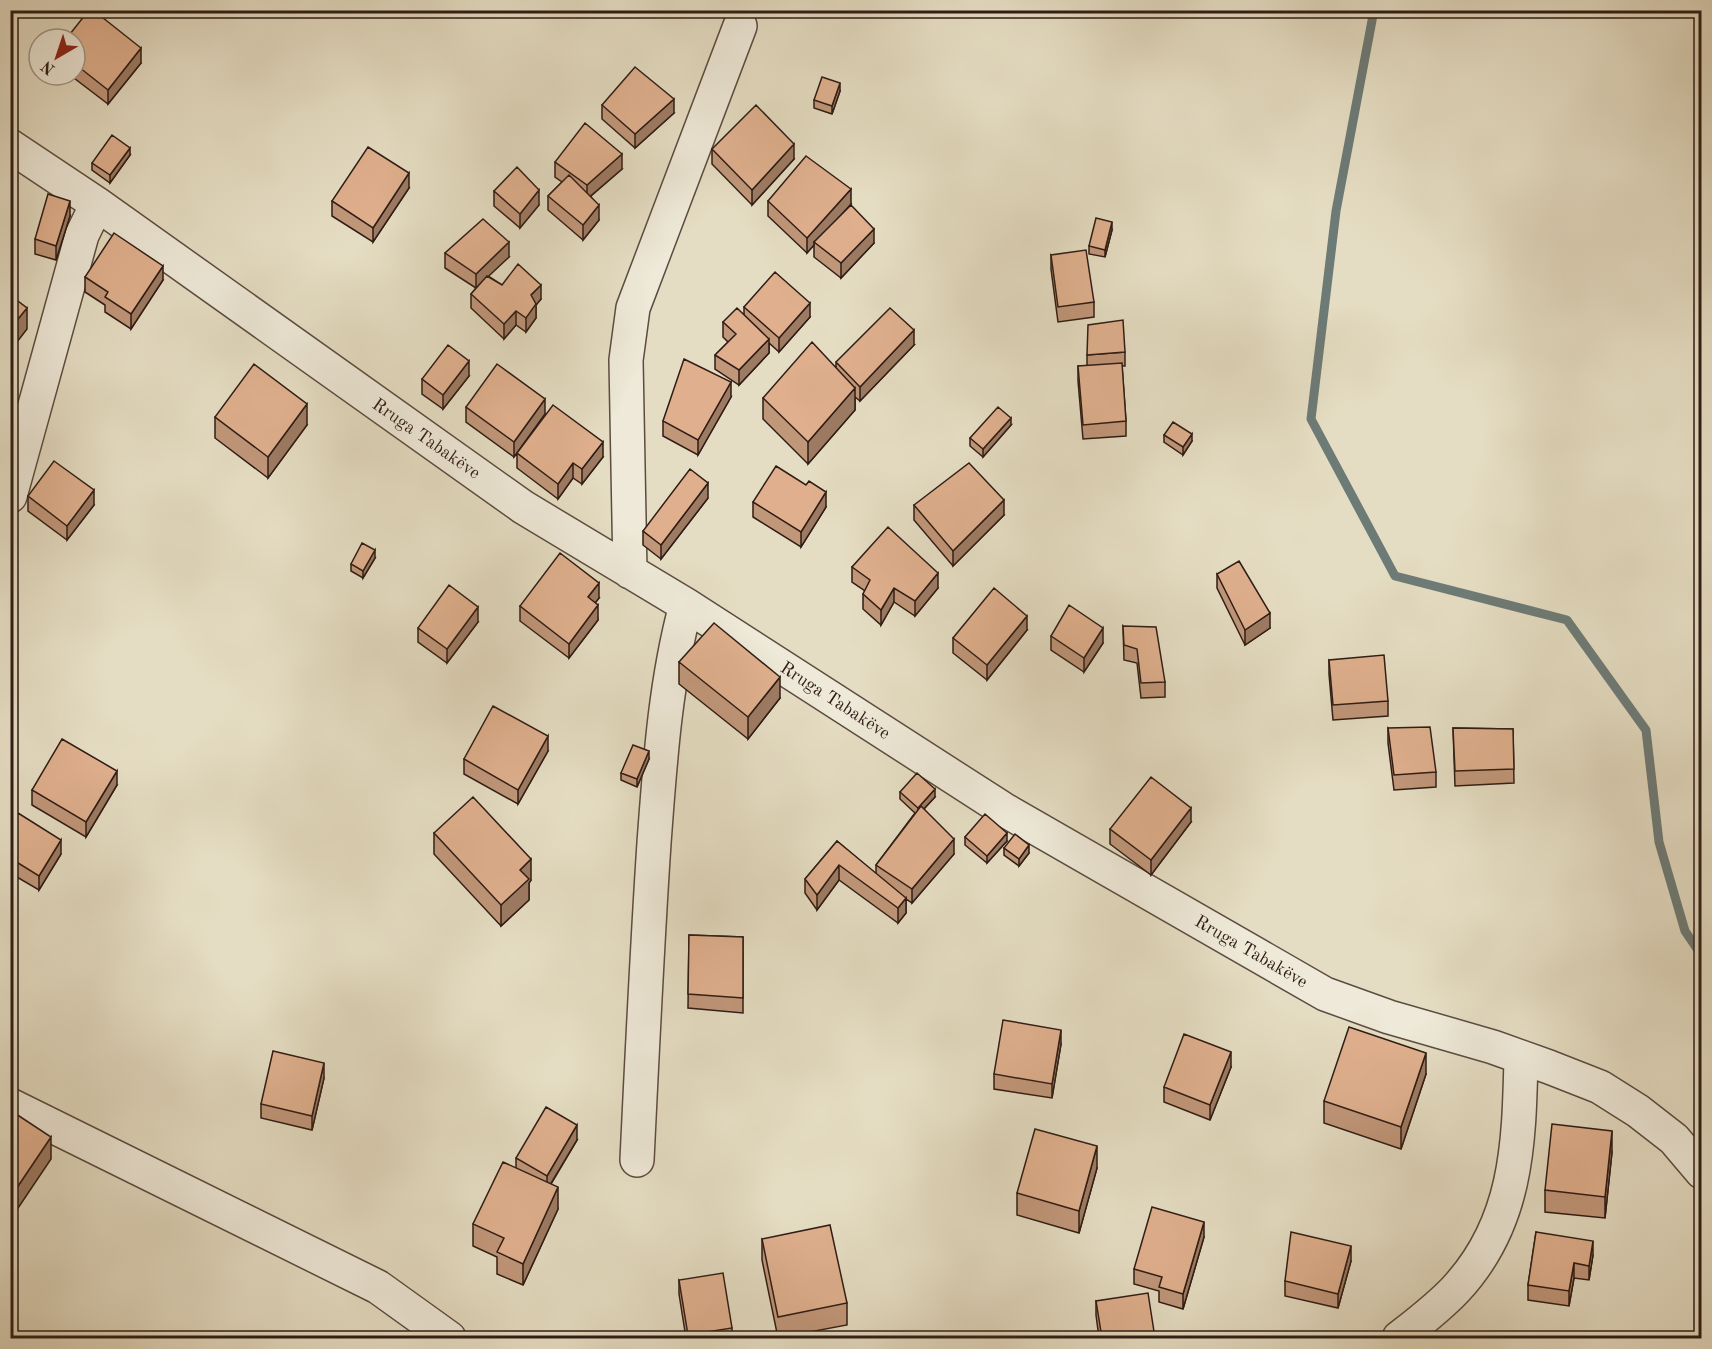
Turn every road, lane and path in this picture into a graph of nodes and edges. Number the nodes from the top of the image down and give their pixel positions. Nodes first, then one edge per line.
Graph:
1 (740, 26) dead end
2 (10, 146) edge
3 (97, 204) junction
4 (10, 496) edge
5 (630, 572) junction
6 (686, 605) junction
7 (1521, 1057) junction
8 (10, 1105) edge
9 (637, 1160) dead end
10 (1701, 1172) edge
11 (449, 1338) edge
12 (1399, 1338) edge

1 - 5 street
2 - 3 street, Rruga Tabakëve
3 - 4 street
3 - 5 street, Rruga Tabakëve
5 - 6 street, Rruga Tabakëve
6 - 7 street, Rruga Tabakëve
6 - 9 street
7 - 10 street, Rruga Tabakëve
7 - 12 street
8 - 11 street

